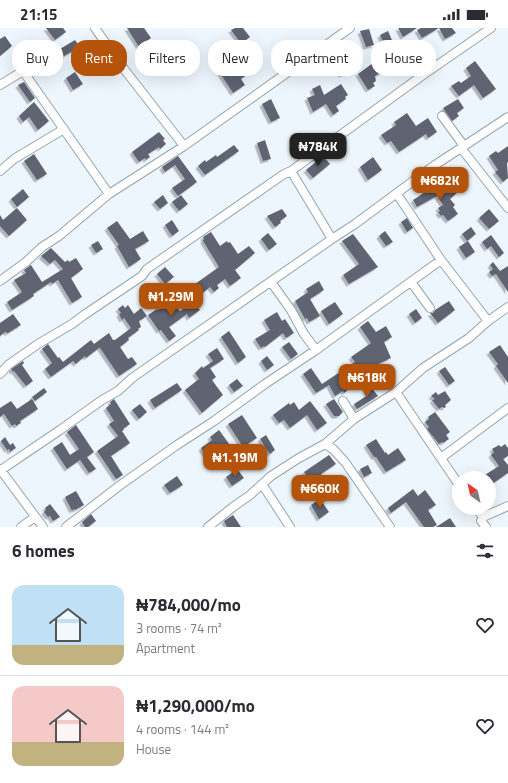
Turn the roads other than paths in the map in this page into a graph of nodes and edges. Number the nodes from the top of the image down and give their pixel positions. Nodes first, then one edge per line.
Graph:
1 (95, 28) edge
2 (350, 28) edge
3 (491, 28) edge
4 (0, 85) edge
5 (442, 116) dead end
6 (508, 117) edge
7 (64, 129) junction
8 (184, 146) junction
9 (462, 147) junction
10 (0, 171) edge
11 (291, 171) junction
12 (109, 194) junction
13 (397, 194) junction
14 (508, 208) edge
15 (332, 238) junction
16 (441, 260) junction
17 (2, 276) edge
18 (271, 282) junction
19 (411, 282) junction
20 (508, 307) edge
21 (430, 308) dead end
22 (488, 321) junction
23 (316, 350) junction
24 (0, 374) edge
25 (396, 392) junction
26 (343, 401) dead end
27 (508, 408) edge
28 (354, 419) junction
29 (325, 444) junction
30 (441, 458) junction
31 (0, 470) edge
32 (452, 474) edge
33 (262, 484) junction
34 (508, 506) edge
35 (35, 517) junction
36 (483, 517) joint
37 (21, 527) edge
38 (43, 527) edge
39 (66, 527) edge
40 (208, 527) edge
41 (290, 527) edge
42 (390, 527) edge
43 (486, 527) edge

1 - 8 street
2 - 8 street
3 - 11 street
4 - 7 street
5 - 9 street
6 - 9 street
7 - 10 street
7 - 12 street
8 - 12 street
9 - 13 street
9 - 14 street
11 - 15 street
11 - 24 street
12 - 17 street
13 - 15 street
13 - 16 street
15 - 18 street
16 - 19 street
16 - 22 street
18 - 23 street
18 - 31 street
19 - 21 street
19 - 23 street
20 - 22 street
22 - 25 street
23 - 39 street
25 - 28 street
25 - 30 street
26 - 28 street
27 - 30 street
28 - 29 street
29 - 33 street
29 - 42 street
30 - 32 street
31 - 35 street
33 - 40 street
33 - 41 street
34 - 36 street
35 - 37 street
35 - 38 street
36 - 43 street

